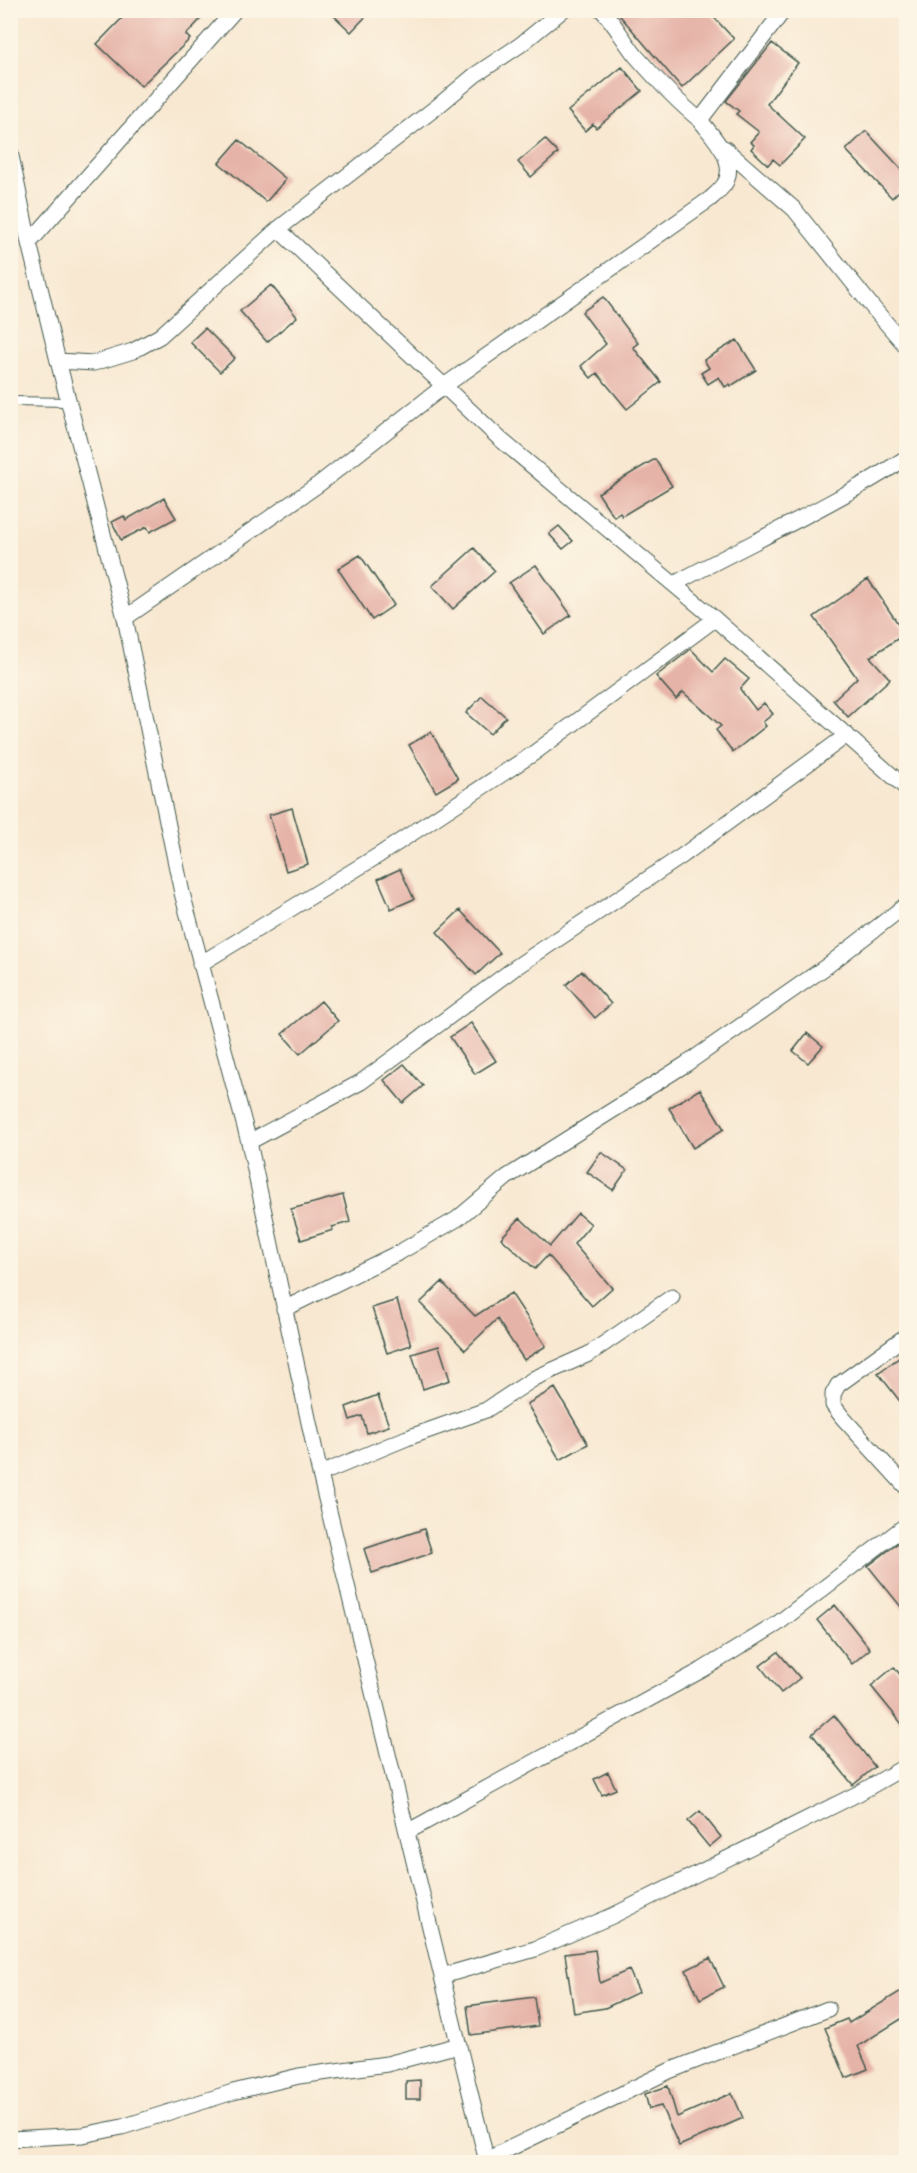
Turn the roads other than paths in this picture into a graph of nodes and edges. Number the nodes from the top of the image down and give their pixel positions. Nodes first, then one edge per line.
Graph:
1 (235, 10) edge
2 (564, 10) edge
3 (602, 10) edge
4 (775, 14) edge
5 (700, 120) junction
6 (718, 143) junction
7 (10, 151) edge
8 (278, 229) junction
9 (29, 243) junction
10 (906, 345) edge
11 (58, 361) junction
12 (444, 386) junction
13 (10, 401) edge
14 (69, 402) junction
15 (906, 458) edge
16 (674, 584) junction
17 (125, 618) junction
18 (715, 619) junction
19 (847, 735) junction
20 (906, 788) edge
21 (906, 905) edge
22 (200, 963) junction
23 (249, 1142) junction
24 (672, 1297) dead end
25 (284, 1309) junction
26 (906, 1336) edge
27 (320, 1474) junction
28 (906, 1487) edge
29 (906, 1525) edge
30 (906, 1766) edge
31 (407, 1832) junction
32 (442, 1976) junction
33 (828, 2009) dead end
34 (459, 2045) junction
35 (10, 2139) edge
36 (486, 2161) edge

1 - 9 street
2 - 8 street
3 - 5 street
4 - 5 street
5 - 6 street
6 - 10 street
6 - 12 street
7 - 9 street
8 - 11 street
8 - 12 street
9 - 11 street
11 - 14 street
12 - 16 street
12 - 17 street
13 - 14 lane
14 - 17 street
15 - 16 street
16 - 18 street
17 - 22 street
18 - 19 street
18 - 22 street
19 - 20 street
19 - 23 street
21 - 25 street
22 - 23 street
23 - 25 street
24 - 27 street
25 - 27 street
26 - 28 street
27 - 31 street
29 - 31 street
30 - 32 street
31 - 32 street
32 - 34 street
33 - 36 street
34 - 35 street
34 - 36 street

